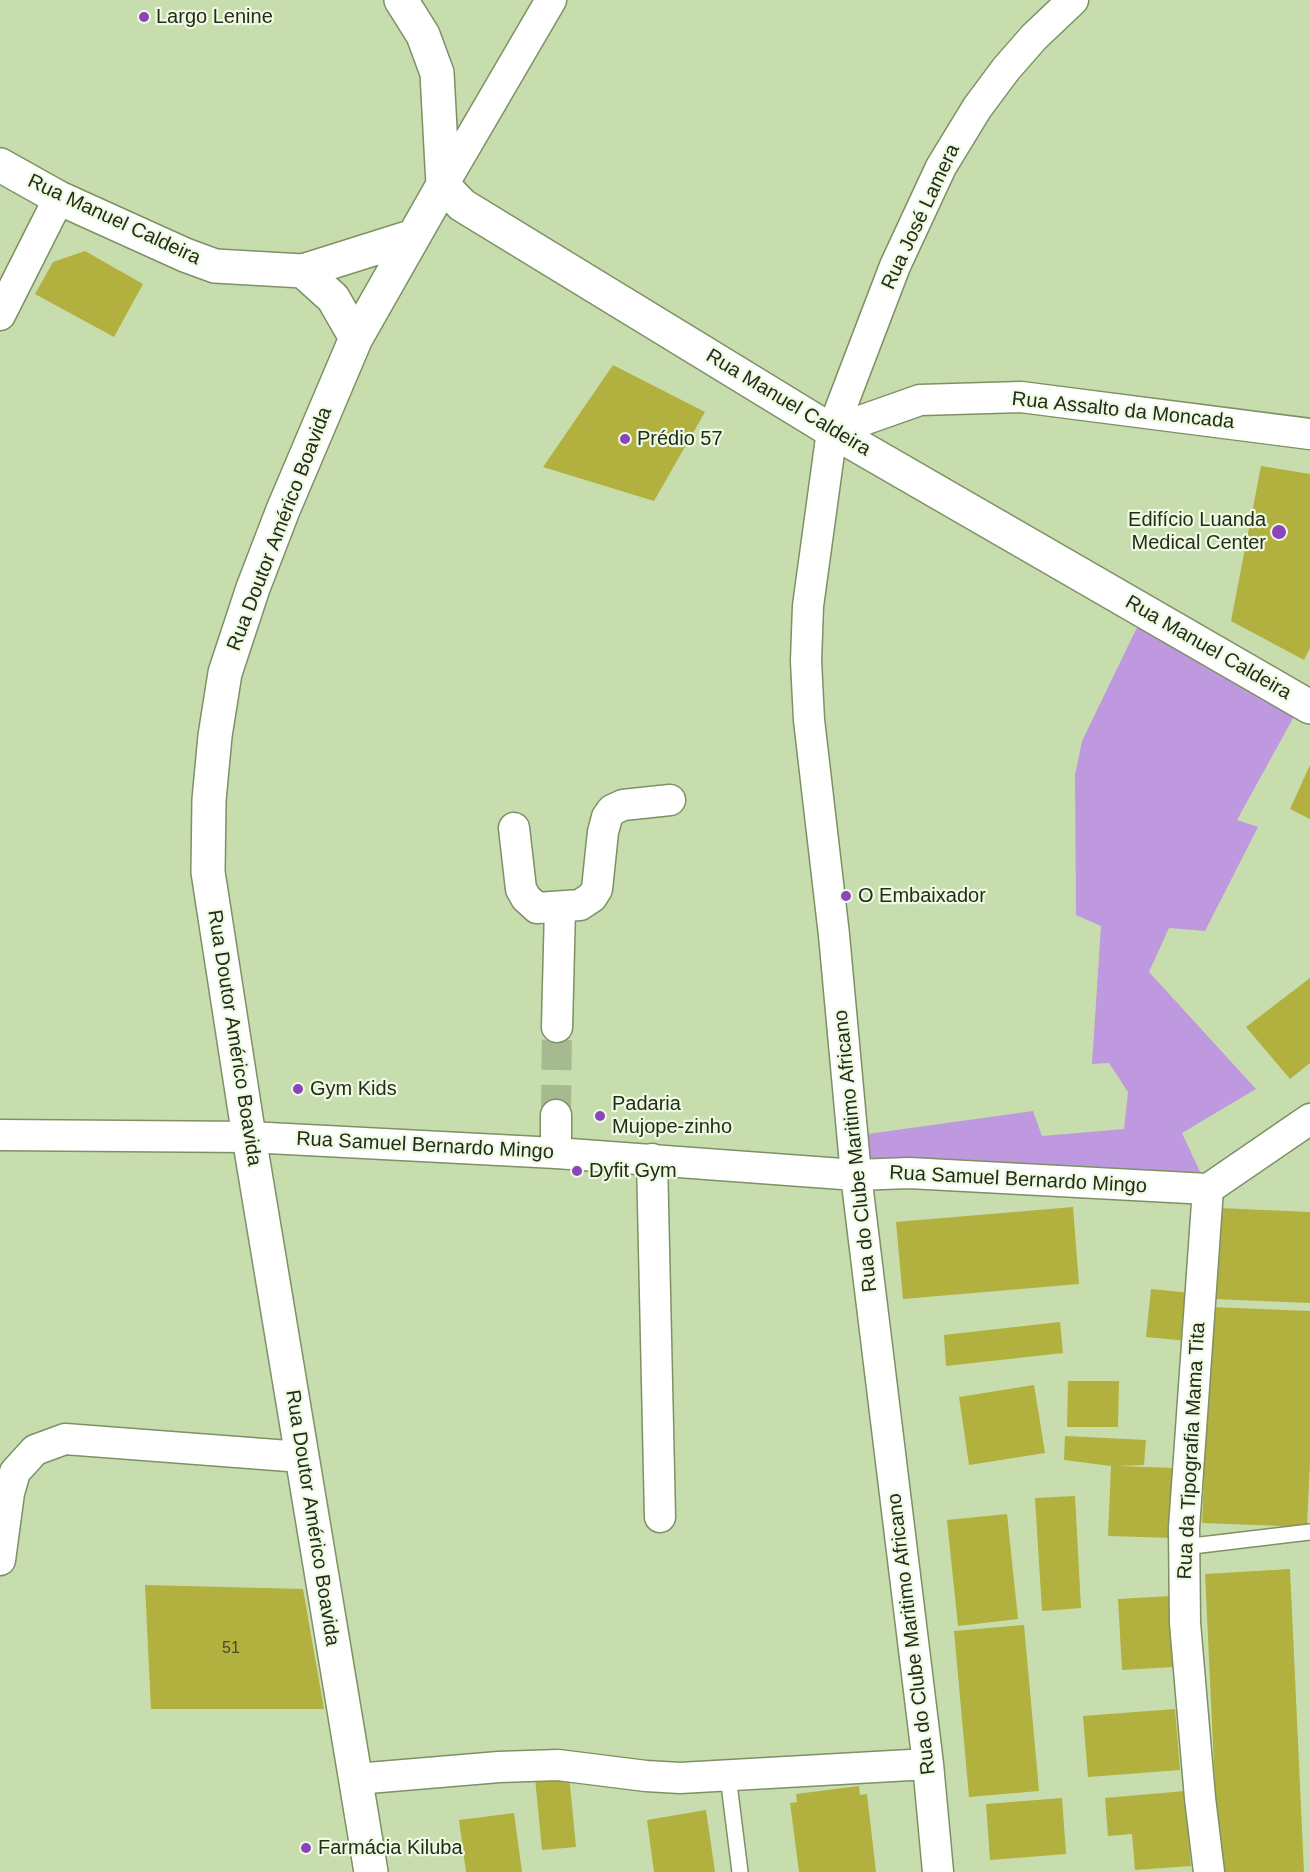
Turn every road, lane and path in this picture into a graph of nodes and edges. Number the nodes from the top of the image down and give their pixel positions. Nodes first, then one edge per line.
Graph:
1 (401, 0) edge
2 (551, 0) edge
3 (1073, 0) edge
4 (0, 165) edge
5 (443, 185) junction
6 (59, 198) junction
7 (414, 236) junction
8 (303, 271) junction
9 (0, 315) edge
10 (356, 338) junction
11 (832, 431) junction
12 (1310, 434) edge
13 (1310, 707) edge
14 (670, 801) dead end
15 (514, 828) dead end
16 (560, 908) junction
17 (557, 1027) tunnel mouth
18 (556, 1115) tunnel mouth
19 (1310, 1119) edge
20 (0, 1135) edge
21 (249, 1137) junction
22 (556, 1153) junction
23 (652, 1159) junction
24 (856, 1175) junction
25 (1208, 1189) junction
26 (302, 1457) junction
27 (660, 1517) dead end
28 (1310, 1532) edge
29 (1184, 1547) junction
30 (0, 1560) edge
31 (928, 1764) junction
32 (728, 1776) junction
33 (356, 1779) junction
34 (371, 1872) edge
35 (740, 1872) edge
36 (938, 1872) edge
37 (1209, 1872) edge

1 - 5 street
2 - 5 street
3 - 11 street, Rua José Lamera
4 - 6 street, Rua Manuel Caldeira
5 - 7 street, Rua Doutor Américo Boavida
5 - 11 street, Rua Manuel Caldeira
6 - 8 street, Rua Manuel Caldeira
6 - 9 street
7 - 8 street, Rua Manuel Caldeira
7 - 10 street, Rua Doutor Américo Boavida
8 - 10 street
10 - 21 street, Rua Doutor Américo Boavida
11 - 12 street, Rua Assalto da Moncada
11 - 13 street, Rua Manuel Caldeira
11 - 24 street, Rua do Clube Maritimo Africano
14 - 16 street
15 - 16 street
16 - 17 street
18 - 22 street
19 - 25 street
20 - 21 street, Rua Samuel Bernardo Mingo
21 - 22 street, Rua Samuel Bernardo Mingo
21 - 26 street, Rua Doutor Américo Boavida
22 - 23 street, Rua Samuel Bernardo Mingo
23 - 24 street, Rua Samuel Bernardo Mingo
23 - 27 street
24 - 25 street, Rua Samuel Bernardo Mingo
24 - 31 street, Rua do Clube Maritimo Africano
25 - 29 street, Rua da Tipografia Mama Tita
26 - 30 street
26 - 33 street, Rua Doutor Américo Boavida
28 - 29 lane
29 - 37 street, Rua da Tipografia Mama Tita
31 - 32 street
31 - 36 street, Rua do Clube Maritimo Africano
32 - 33 street
32 - 35 lane
33 - 34 street, Rua Doutor Américo Boavida

